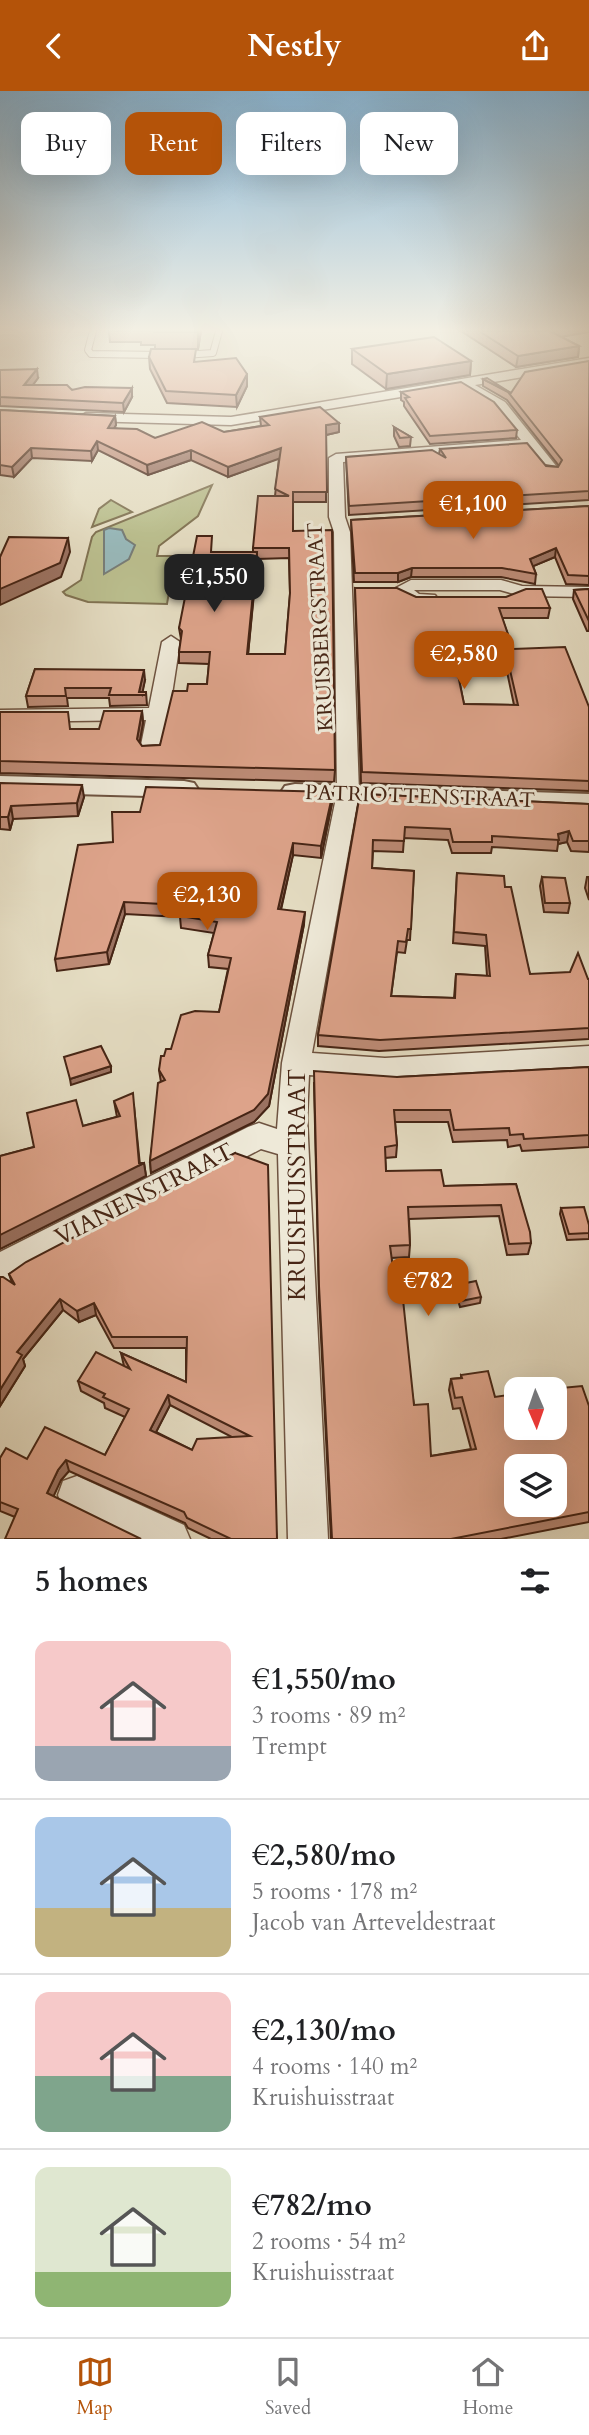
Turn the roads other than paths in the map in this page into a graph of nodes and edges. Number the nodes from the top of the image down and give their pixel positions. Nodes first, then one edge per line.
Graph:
1 (368, 399) edge
2 (489, 399) edge
3 (65, 416) edge
4 (531, 444) junction
5 (336, 458) joint
6 (552, 470) edge
7 (346, 522) joint
8 (343, 590) junction
9 (589, 592) edge
10 (171, 642) dead end
11 (159, 714) junction
12 (0, 716) edge
13 (151, 750) edge
14 (0, 785) edge
15 (212, 789) edge
16 (266, 791) edge
17 (348, 793) junction
18 (589, 803) edge
19 (589, 1057) edge
20 (296, 1063) junction
21 (292, 1146) junction
22 (0, 1272) edge
23 (77, 1495) dead end
24 (170, 1539) edge
25 (308, 1539) edge

1 - 3 street
2 - 4 street
4 - 5 street
4 - 6 street
5 - 7 street, KRUISBERGSTRAAT
7 - 8 street, KRUISBERGSTRAAT
8 - 9 street
8 - 17 street, KRUISBERGSTRAAT
10 - 11 street
11 - 12 street
11 - 13 street
14 - 15 street
16 - 17 street, PATRIOTTENSTRAAT
17 - 18 street, PATRIOTTENSTRAAT
17 - 20 street, KRUISHUISSTRAAT
19 - 20 street
20 - 21 street, KRUISHUISSTRAAT
21 - 22 street, VIANENSTRAAT
21 - 25 street, KRUISHUISSTRAAT
23 - 24 street

